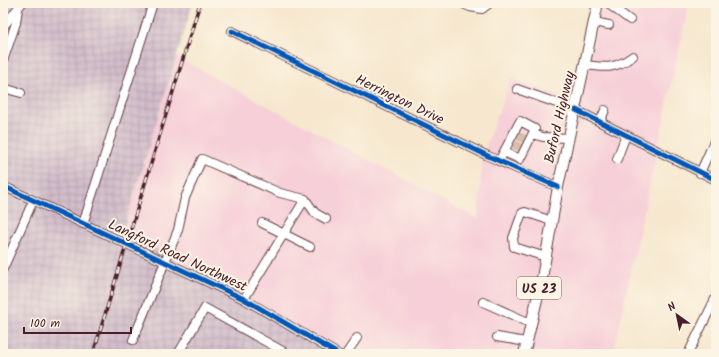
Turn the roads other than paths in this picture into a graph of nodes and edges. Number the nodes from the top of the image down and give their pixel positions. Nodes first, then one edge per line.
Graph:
1 (154, 3) edge
2 (462, 3) edge
3 (490, 3) edge
4 (597, 3) edge
5 (20, 6) edge
6 (610, 6) dead end
7 (10, 20) edge
8 (630, 20) dead end
9 (594, 22) junction
10 (609, 25) dead end
11 (3, 27) edge
12 (232, 31) dead end
13 (633, 56) dead end
14 (3, 61) edge
15 (585, 65) junction
16 (3, 88) edge
17 (517, 88) dead end
18 (21, 93) dead end
19 (576, 110) junction
20 (605, 110) dead end
21 (600, 122) junction
22 (626, 135) junction
23 (524, 137) junction
24 (716, 137) edge
25 (569, 138) junction
26 (517, 146) junction
27 (504, 152) junction
28 (617, 158) dead end
29 (498, 161) junction
30 (700, 173) junction
31 (716, 180) edge
32 (3, 186) edge
33 (558, 187) junction
34 (305, 199) junction
35 (33, 201) junction
36 (326, 219) dead end
37 (552, 220) junction
38 (262, 223) dead end
39 (83, 224) junction
40 (284, 234) junction
41 (310, 246) dead end
42 (546, 257) junction
43 (166, 262) junction
44 (3, 268) edge
45 (716, 297) edge
46 (244, 299) junction
47 (483, 302) dead end
48 (530, 323) junction
49 (497, 336) dead end
50 (356, 338) dead end
51 (133, 340) dead end
52 (526, 342) junction
53 (178, 354) edge
54 (288, 354) edge
55 (338, 354) edge
56 (346, 354) edge
57 (524, 354) edge
58 (689, 354) edge

1 - 39 street
2 - 3 street
4 - 9 main road, Buford Highway / US 23
5 - 7 street
6 - 8 street
7 - 11 street
7 - 14 street
9 - 10 street
9 - 15 main road, Buford Highway / US 23
12 - 29 street, Herrington Drive
13 - 15 street
15 - 19 main road, Buford Highway / US 23
16 - 18 street
17 - 19 street
19 - 21 street
19 - 25 main road, Buford Highway / US 23
20 - 21 street
21 - 22 street
22 - 28 street
22 - 30 street
23 - 25 street
23 - 26 street
23 - 26 street
24 - 30 street
25 - 33 main road, Buford Highway / US 23
26 - 27 street
26 - 27 street
27 - 29 street
29 - 33 street, Herrington Drive
30 - 31 street
32 - 35 street, Langford Road Northwest
33 - 37 main road, Buford Highway / US 23
34 - 36 street
34 - 40 street
34 - 43 street
35 - 39 street, Langford Road Northwest
35 - 44 street
37 - 42 main road, Buford Highway / US 23
37 - 42 street
38 - 40 street
39 - 43 street, Langford Road Northwest
40 - 41 street
40 - 46 street
42 - 48 main road, Buford Highway / US 23
43 - 46 street, Langford Road Northwest
43 - 51 street
45 - 58 street
46 - 55 street, Langford Road Northwest
47 - 48 street
48 - 52 main road, Buford Highway / US 23
49 - 52 street
50 - 56 street
52 - 57 main road, Buford Highway / US 23
53 - 54 street

